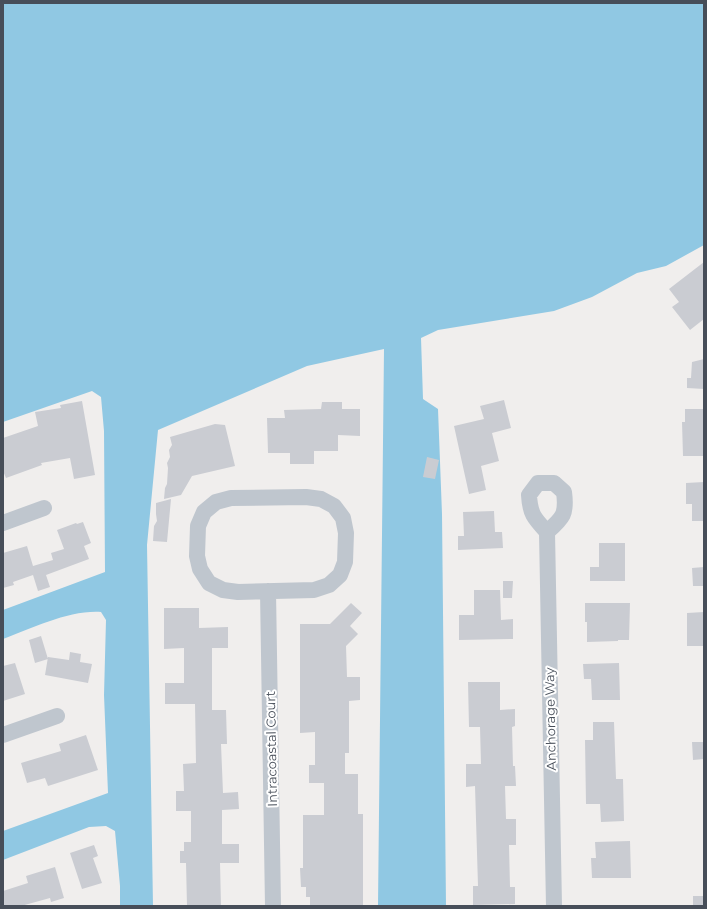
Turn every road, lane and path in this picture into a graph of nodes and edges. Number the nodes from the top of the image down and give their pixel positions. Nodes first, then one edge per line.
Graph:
1 (44, 508) dead end
2 (3, 523) edge
3 (547, 532) dead end
4 (268, 591) junction
5 (57, 716) dead end
6 (3, 736) edge
7 (273, 906) edge
8 (554, 906) edge

1 - 2 street
3 - 8 street, Anchorage Way
4 - 4 street
4 - 7 street, Intracoastal Court
5 - 6 street

